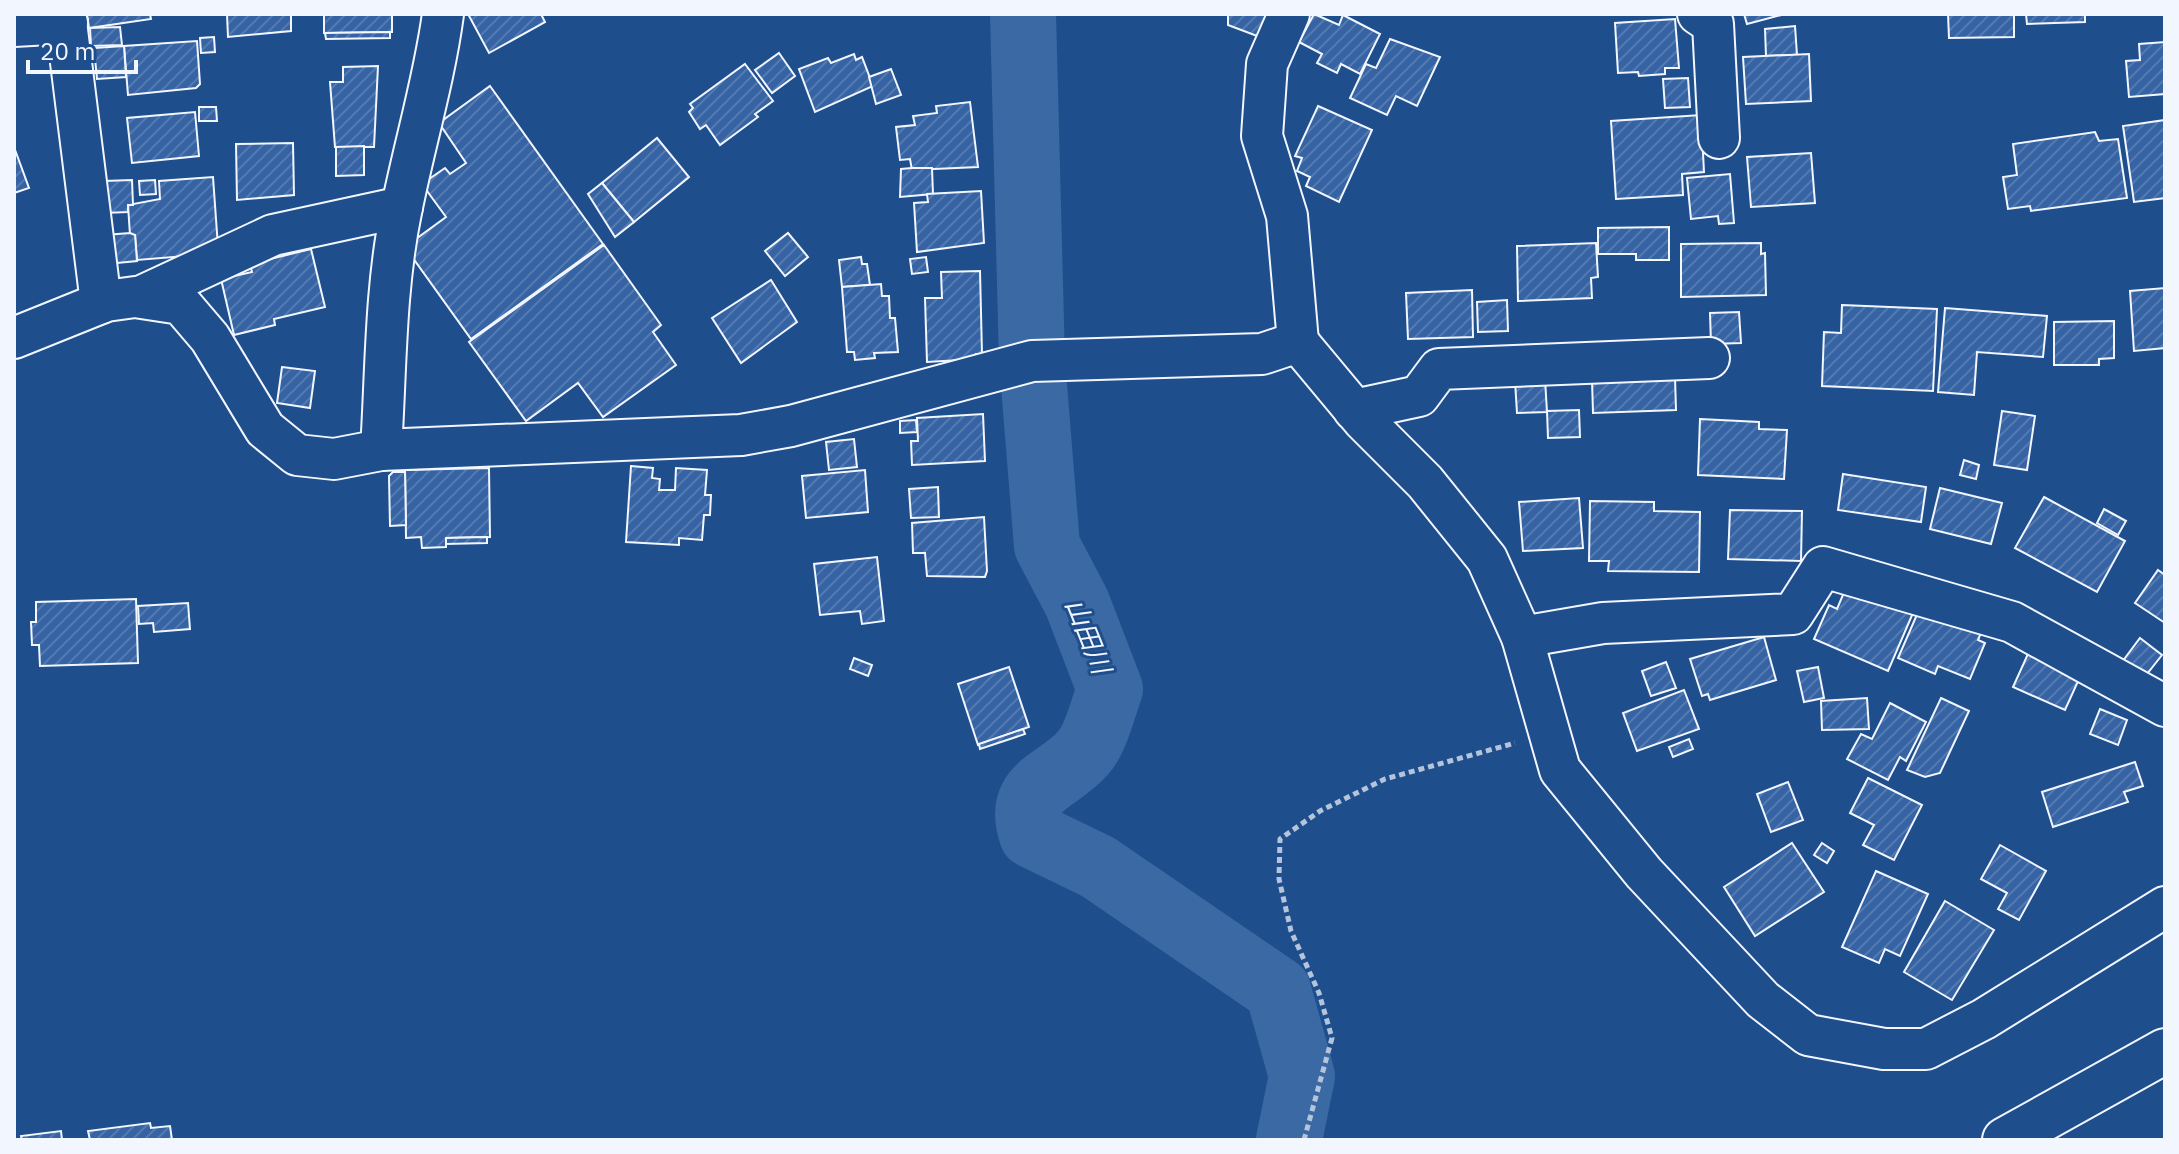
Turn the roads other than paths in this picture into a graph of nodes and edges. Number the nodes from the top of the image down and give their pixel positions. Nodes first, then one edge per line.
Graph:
1 (443, 14) edge
2 (1289, 14) edge
3 (1698, 14) edge
4 (66, 18) edge
5 (14, 26) edge
6 (1719, 138) dead end
7 (402, 207) junction
8 (140, 297) junction
9 (101, 303) junction
10 (14, 338) edge
11 (1298, 342) junction
12 (1709, 358) dead end
13 (1354, 410) junction
14 (381, 450) junction
15 (1522, 637) junction
16 (2165, 706) edge
17 (2165, 907) edge
18 (2165, 1051) edge
19 (2005, 1140) edge

1 - 7 street
2 - 11 street
3 - 6 street
4 - 5 street
4 - 9 street
7 - 8 street
7 - 14 street
8 - 9 street
8 - 14 street
9 - 10 street
11 - 13 street
11 - 14 street
12 - 13 street
13 - 15 street
15 - 16 street
15 - 17 street
18 - 19 highway

